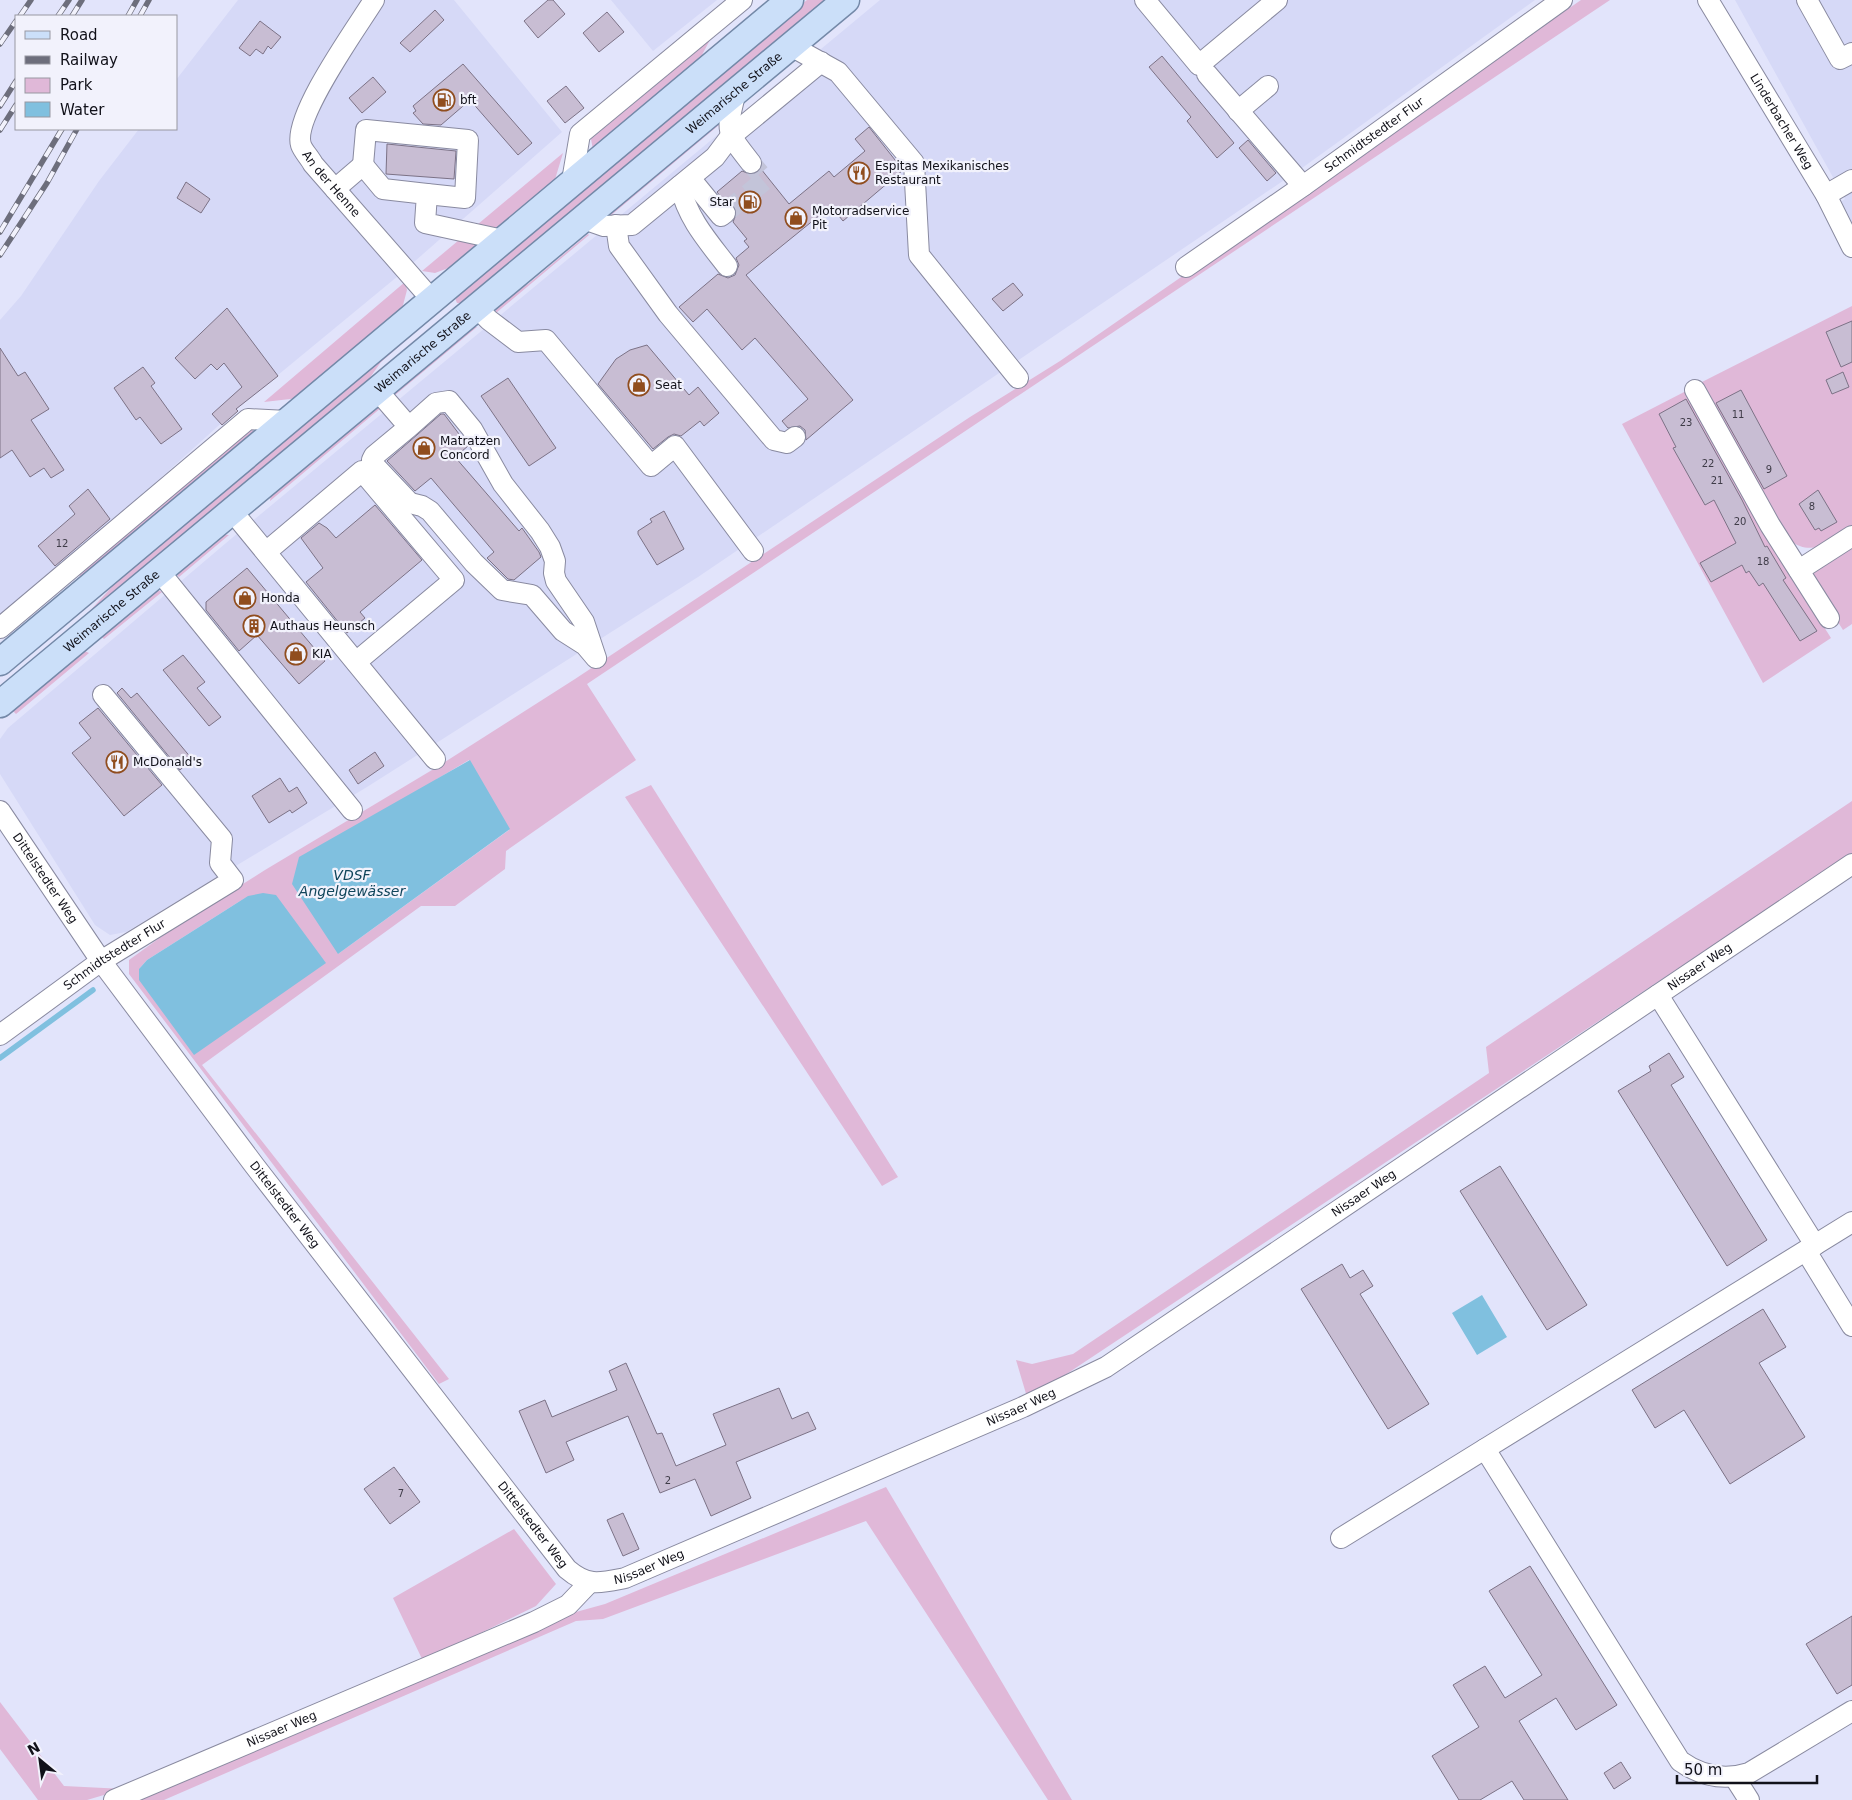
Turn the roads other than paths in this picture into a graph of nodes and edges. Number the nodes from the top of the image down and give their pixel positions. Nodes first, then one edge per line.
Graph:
1 (374, 0) edge
2 (742, 0) edge
3 (790, 0) edge
4 (846, 0) edge
5 (1145, 0) edge
6 (1276, 0) edge
7 (1708, 0) edge
8 (1807, 0) edge
9 (1549, 4) edge
10 (791, 46) junction
11 (1852, 53) edge
12 (821, 62) junction
13 (1203, 69) junction
14 (1268, 86) dead end
15 (736, 91) junction
16 (1238, 111) junction
17 (730, 136) junction
18 (751, 163) tunnel mouth
19 (363, 165) junction
20 (1852, 180) edge
21 (572, 181) junction
22 (685, 182) junction
23 (1303, 186) junction
24 (335, 190) junction
25 (427, 194) junction
26 (1826, 195) junction
27 (725, 213) dead end
28 (582, 218) junction
29 (616, 225) junction
30 (503, 240) junction
31 (1852, 247) edge
32 (727, 266) dead end
33 (1186, 267) dead end
34 (432, 300) junction
35 (476, 306) junction
36 (453, 326) junction
37 (1018, 378) dead end
38 (377, 390) junction
39 (1695, 390) dead end
40 (409, 427) junction
41 (795, 436) dead end
42 (232, 511) junction
43 (1852, 536) edge
44 (754, 551) dead end
45 (266, 552) junction
46 (1799, 570) junction
47 (159, 571) junction
48 (556, 581) junction
49 (65, 590) junction
50 (532, 595) junction
51 (1829, 618) dead end
52 (0, 628) edge
53 (0, 662) edge
54 (356, 662) junction
55 (103, 695) dead end
56 (0, 704) edge
57 (435, 759) dead end
58 (0, 810) edge
59 (352, 810) dead end
60 (1852, 864) edge
61 (101, 960) junction
62 (1658, 995) junction
63 (0, 1035) edge
64 (1852, 1222) edge
65 (1810, 1248) junction
66 (1852, 1326) edge
67 (1485, 1449) junction
68 (1341, 1538) dead end
69 (589, 1583) junction
70 (1852, 1711) edge
71 (1735, 1778) junction
72 (114, 1800) edge
73 (1749, 1800) edge

1 - 24 street, An der Henne
2 - 21 street
3 - 21 main road
4 - 10 main road, Weimarische Straße
5 - 13 street
6 - 13 street
7 - 26 street, Linderbacher Weg
8 - 11 street
9 - 23 street, Schmidtstedter Flur
10 - 12 street
10 - 15 main road, Weimarische Straße
12 - 17 street
12 - 37 street
13 - 16 street
14 - 16 street
15 - 17 street
15 - 28 main road, Weimarische Straße
16 - 23 street
17 - 18 street
17 - 22 street
19 - 24 street
19 - 25 street
19 - 25 street
20 - 26 street
21 - 30 main road
22 - 27 street
22 - 29 street
22 - 32 street
23 - 33 street, Schmidtstedter Flur
24 - 34 street, An der Henne
25 - 30 street
26 - 31 street, Linderbacher Weg
28 - 29 street
28 - 35 main road, Weimarische Straße
29 - 41 street
30 - 34 main road
34 - 36 main road
34 - 49 main road
35 - 36 main road, Weimarische Straße
35 - 44 street
36 - 38 main road, Weimarische Straße
38 - 40 street
38 - 42 main road, Weimarische Straße
39 - 46 street
40 - 48 street
40 - 50 street
42 - 45 street
42 - 47 main road, Weimarische Straße
43 - 46 street
45 - 54 street
45 - 54 street
46 - 51 street
47 - 56 main road, Weimarische Straße
47 - 59 street
48 - 50 street
48 - 50 street
49 - 52 street
49 - 53 main road
54 - 57 street
55 - 61 street, Schmidtstedter Flur
58 - 61 street, Dittelstedter Weg
60 - 62 street, Nissaer Weg
61 - 63 street, Schmidtstedter Flur
61 - 69 street, Dittelstedter Weg
62 - 65 street
62 - 69 street, Nissaer Weg
64 - 65 street
65 - 66 street
65 - 67 street
67 - 68 street
67 - 71 street
69 - 72 street, Nissaer Weg
70 - 71 street
71 - 73 street

